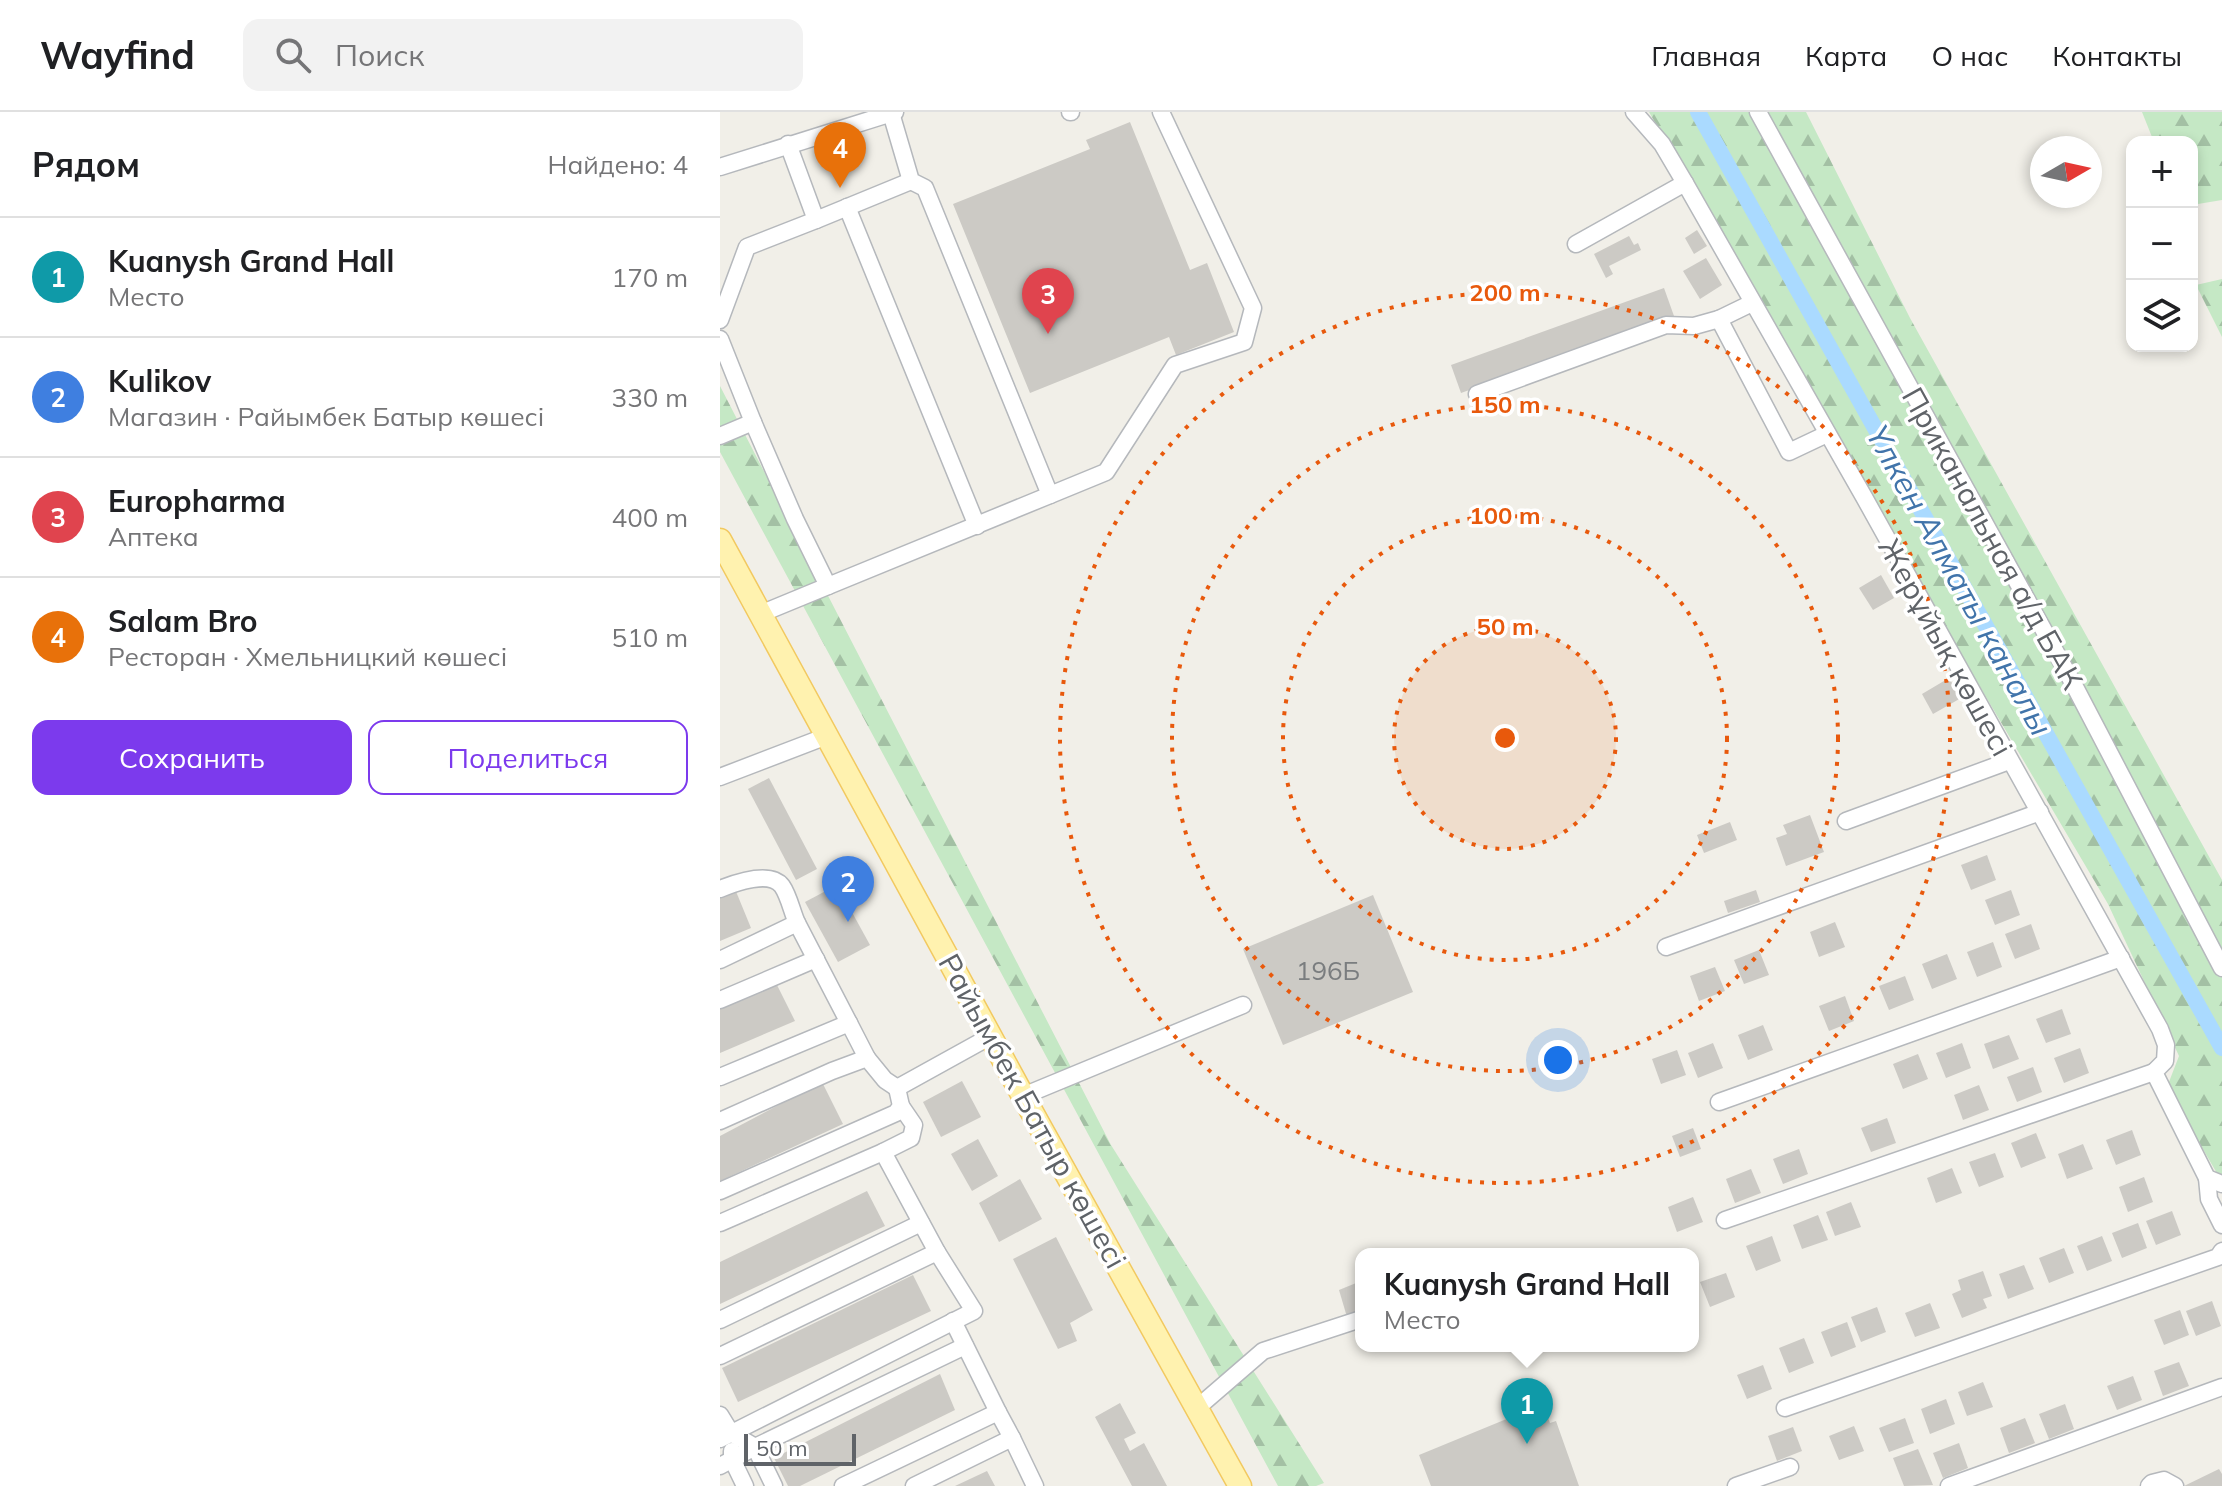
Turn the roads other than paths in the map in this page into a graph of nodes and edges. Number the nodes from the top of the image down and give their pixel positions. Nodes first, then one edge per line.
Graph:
1 (1161, 112) edge
2 (1634, 112) edge
3 (1758, 112) edge
4 (893, 113) edge
5 (788, 144) junction
6 (720, 167) edge
7 (911, 181) junction
8 (1685, 183) junction
9 (847, 207) junction
10 (816, 220) junction
11 (1576, 244) dead end
12 (1752, 303) junction
13 (1719, 319) junction
14 (720, 320) edge
15 (720, 339) edge
16 (1477, 394) dead end
17 (753, 422) junction
18 (1827, 434) junction
19 (720, 436) edge
20 (1050, 495) junction
21 (977, 526) junction
22 (720, 540) edge
23 (828, 586) junction
24 (760, 614) junction
25 (827, 736) junction
26 (2009, 761) junction
27 (720, 777) edge
28 (2040, 812) junction
29 (1846, 821) dead end
30 (720, 889) edge
31 (797, 923) junction
32 (1666, 947) dead end
33 (2121, 958) junction
34 (816, 959) junction
35 (720, 960) edge
36 (2222, 968) edge
37 (720, 1000) edge
38 (1243, 1005) dead end
39 (849, 1023) junction
40 (991, 1036) junction
41 (867, 1058) junction
42 (2154, 1072) junction
43 (720, 1077) edge
44 (897, 1088) junction
45 (1023, 1096) junction
46 (1719, 1102) dead end
47 (901, 1106) junction
48 (720, 1121) edge
49 (883, 1152) junction
50 (2214, 1181) edge
51 (720, 1191) edge
52 (1725, 1220) dead end
53 (720, 1223) edge
54 (921, 1223) junction
55 (2222, 1225) edge
56 (2222, 1251) edge
57 (937, 1252) junction
58 (720, 1320) edge
59 (953, 1321) junction
60 (1355, 1321) edge
61 (965, 1346) junction
62 (720, 1356) edge
63 (2222, 1387) edge
64 (1197, 1408) junction
65 (1785, 1408) dead end
66 (998, 1412) junction
67 (720, 1415) edge
68 (726, 1436) edge
69 (1012, 1438) junction
70 (755, 1447) junction
71 (726, 1462) edge
72 (1790, 1467) dead end
73 (745, 1486) edge
74 (774, 1486) edge
75 (843, 1486) edge
76 (914, 1486) edge
77 (1035, 1486) edge
78 (1240, 1486) edge
79 (1736, 1486) edge
80 (1949, 1486) edge
81 (2149, 1486) edge
82 (2175, 1486) edge

1 - 20 street
2 - 8 street, Жерұйық көшесі
3 - 36 street, Приканальная а/д БАК
4 - 5 street
4 - 7 street
5 - 6 street
5 - 10 street
7 - 9 street
7 - 20 street
8 - 11 street
8 - 12 street, Жерұйық көшесі
9 - 10 street
9 - 21 street
10 - 14 street
12 - 13 street
12 - 18 street, Жерұйық көшесі
13 - 16 street
13 - 18 street
15 - 17 street
17 - 19 street
17 - 23 street
18 - 26 street, Жерұйық көшесі
20 - 21 street
21 - 23 street
22 - 24 main road, Райымбек Батыр көшесі
23 - 24 street
24 - 25 main road, Райымбек Батыр көшесі
25 - 27 street
25 - 40 main road, Райымбек Батыр көшесі
26 - 28 street, Жерұйық көшесі
26 - 29 street
28 - 32 street
28 - 33 street, Жерұйық көшесі
30 - 31 street
31 - 34 street
31 - 35 street
33 - 42 street, Жерұйық көшесі
33 - 46 street
34 - 37 street
34 - 39 street
38 - 45 street
39 - 41 street
39 - 43 street
40 - 44 street
40 - 45 main road, Райымбек Батыр көшесі
41 - 44 street
41 - 48 street
42 - 50 street
42 - 52 street
44 - 47 street
45 - 64 main road, Райымбек Батыр көшесі
47 - 49 street
47 - 51 street
49 - 53 street
49 - 54 street
50 - 55 street
54 - 57 street
54 - 58 street
56 - 65 street
57 - 59 street
57 - 62 street
59 - 61 street
59 - 68 street
60 - 64 street
61 - 66 street
61 - 70 street
63 - 80 street
64 - 78 main road, Райымбек Батыр көшесі
66 - 69 street
66 - 75 street
67 - 68 street
68 - 70 street
68 - 71 street
69 - 76 street
69 - 77 street
70 - 71 street
70 - 74 street
71 - 73 street
72 - 79 street
81 - 82 street

